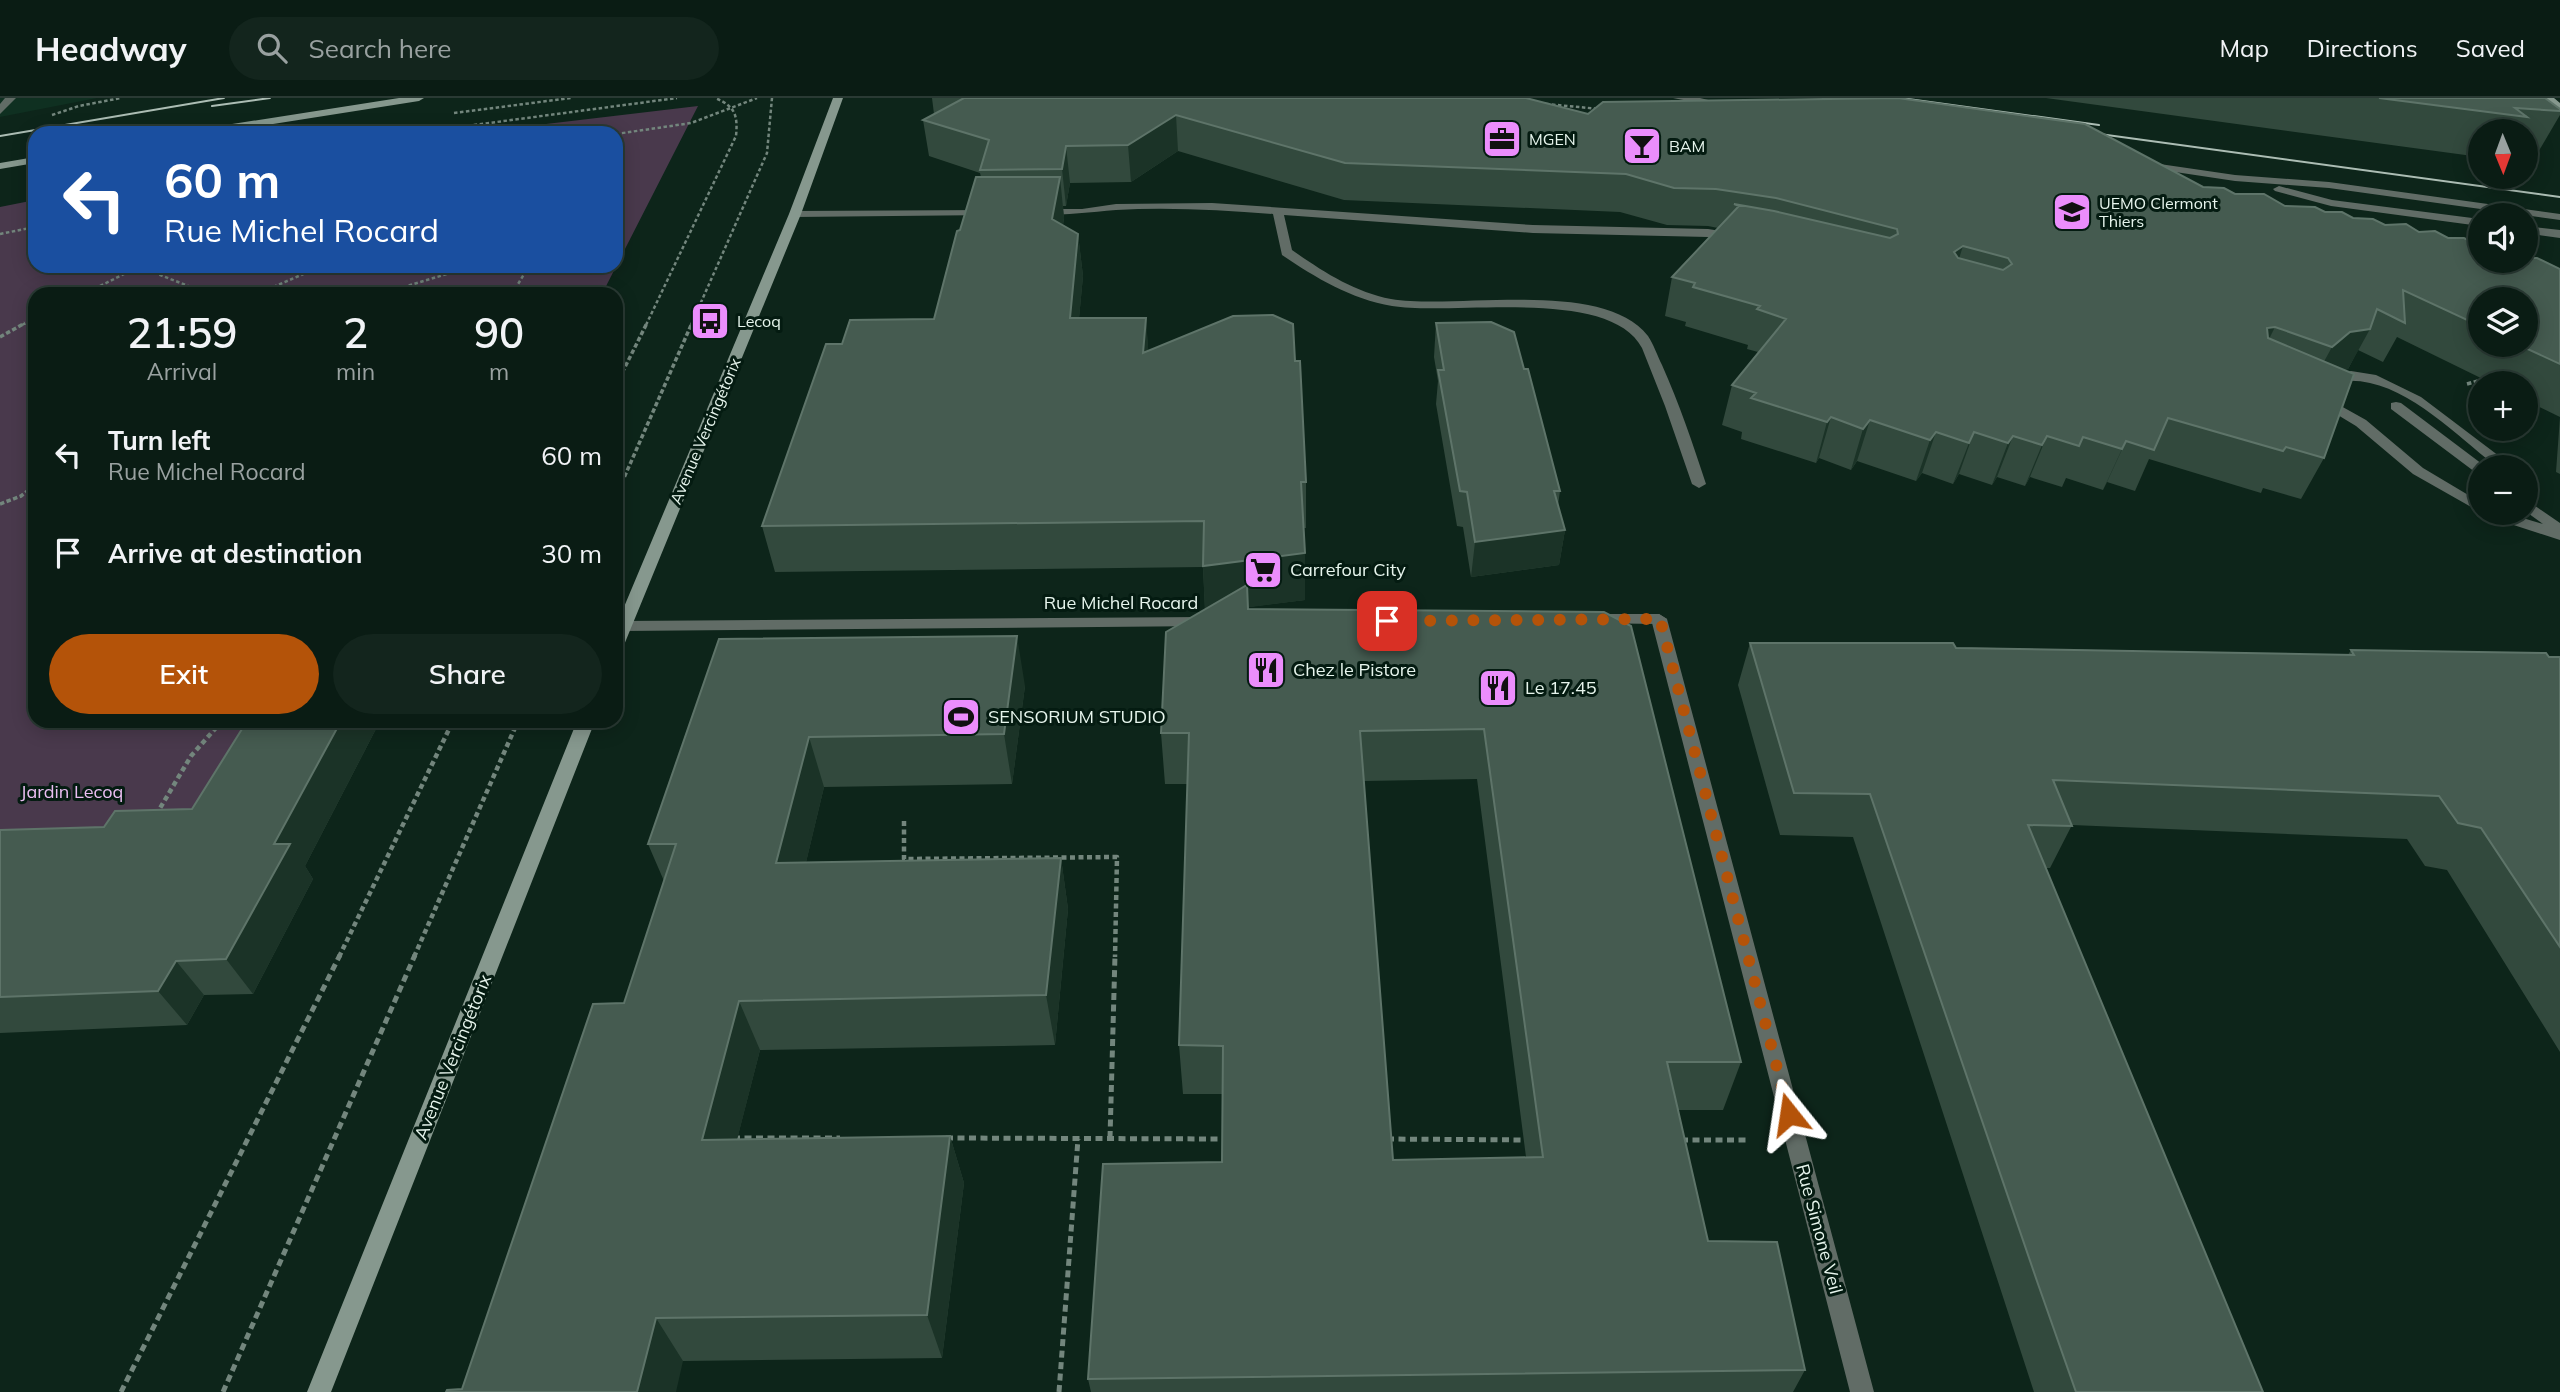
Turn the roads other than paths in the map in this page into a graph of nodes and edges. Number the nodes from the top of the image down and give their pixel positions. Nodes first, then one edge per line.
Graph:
1 (11, 98) edge
2 (419, 98) edge
3 (838, 98) edge
4 (1678, 98) edge
5 (2547, 98) edge
6 (1732, 105) edge
7 (2560, 108) edge
8 (0, 111) edge
9 (239, 126) edge
10 (28, 161) edge
11 (2131, 163) edge
12 (0, 166) edge
13 (2235, 178) junction
14 (1001, 212) edge
15 (1028, 212) edge
16 (1278, 212) junction
17 (795, 214) junction
18 (2560, 217) edge
19 (2468, 221) edge
20 (2538, 231) edge
21 (2560, 234) edge
22 (1746, 239) edge
23 (2396, 406) dead end
24 (2491, 455) edge
25 (2468, 460) edge
26 (1699, 484) dead end
27 (2468, 501) edge
28 (2538, 514) edge
29 (2532, 525) edge
30 (2560, 533) edge
31 (1576, 619) edge
32 (1217, 622) edge
33 (624, 626) joint
34 (583, 728) edge
35 (319, 1392) edge
36 (1862, 1392) edge

1 - 8 street
2 - 9 street
3 - 17 street, Avenue Vercingétorix
4 - 6 street
5 - 7 street
10 - 12 street
11 - 13 street
13 - 18 street
13 - 19 street
14 - 17 street
15 - 16 street
16 - 22 street
16 - 26 street
17 - 33 street, Avenue Vercingétorix
20 - 21 street
23 - 25 street
24 - 27 street
28 - 30 street
29 - 30 street
31 - 36 street, Rue Simone Veil
32 - 33 street, Rue Michel Rocard
34 - 35 street, Avenue Vercingétorix

